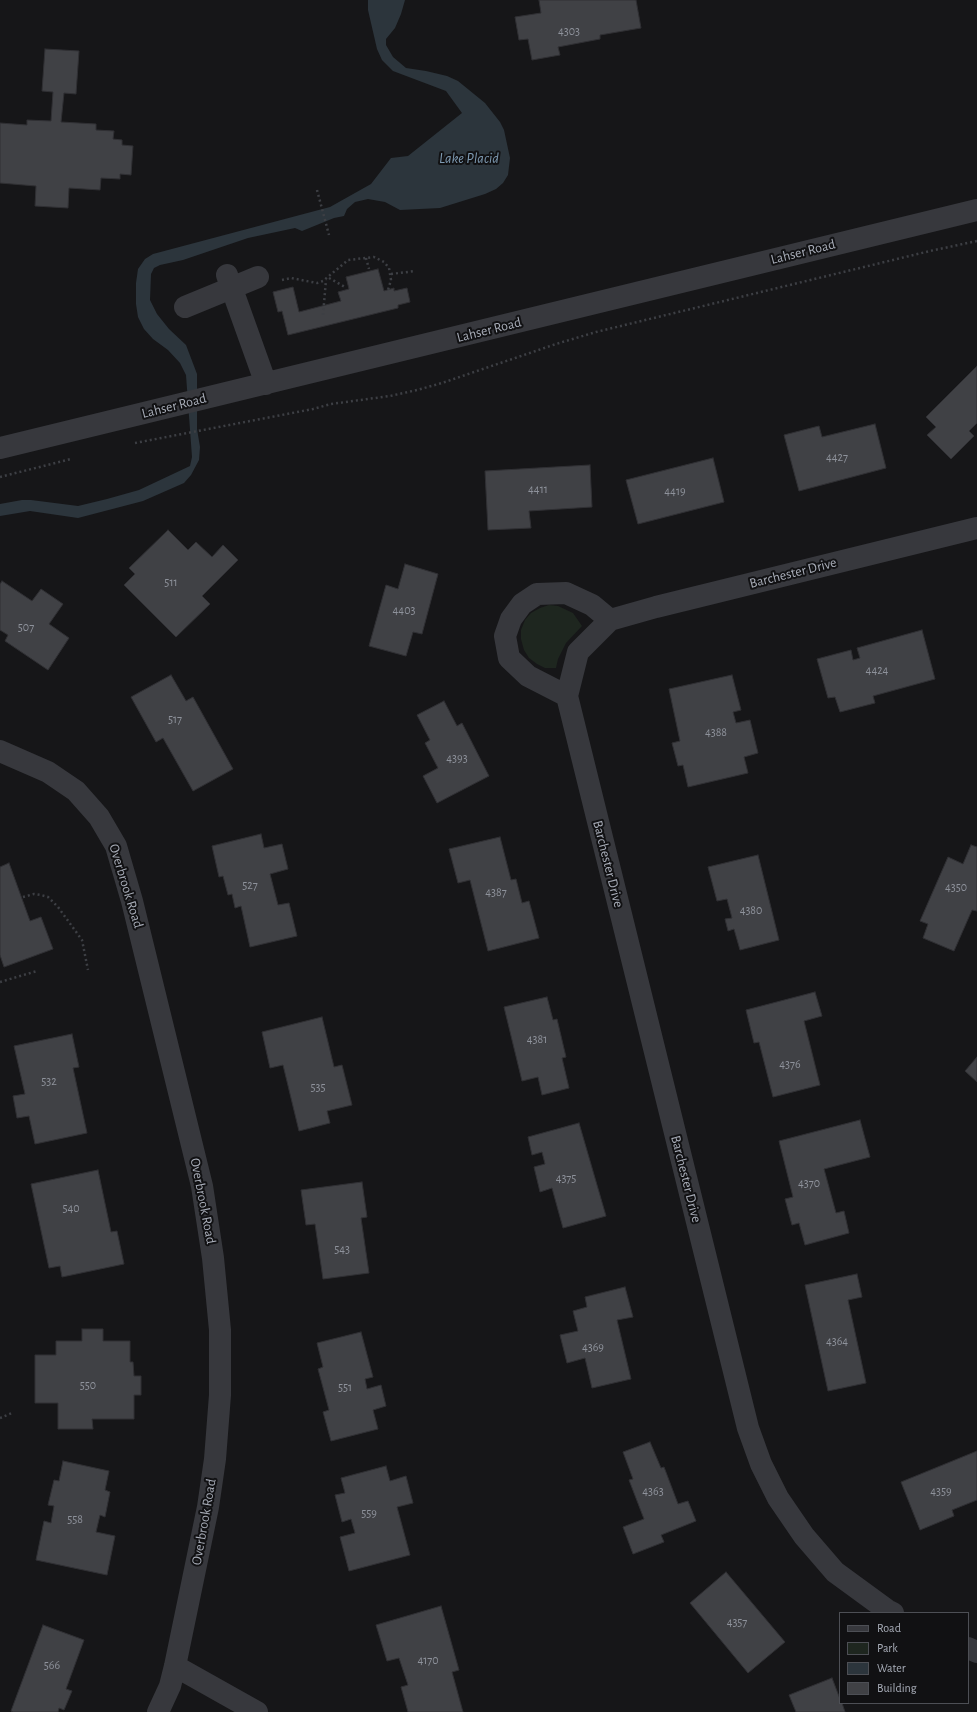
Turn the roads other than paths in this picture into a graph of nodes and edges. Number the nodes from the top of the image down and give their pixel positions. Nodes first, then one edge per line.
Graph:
1 (977, 210) edge
2 (267, 280) road end
3 (230, 282) junction
4 (185, 307) dead end
5 (266, 384) junction
6 (0, 448) edge
7 (977, 528) edge
8 (610, 620) junction
9 (567, 696) junction
10 (0, 751) edge
11 (891, 1612) edge
12 (175, 1666) junction
13 (158, 1712) edge
14 (258, 1712) edge

1 - 5 street, Lahser Road
2 - 3 street
3 - 4 street
3 - 5 street
5 - 6 street, Lahser Road
7 - 8 street, Barchester Drive
8 - 9 street, Barchester Drive
8 - 9 street
9 - 11 street, Barchester Drive
10 - 12 street, Overbrook Road
12 - 13 street, Overbrook Road
12 - 14 street

